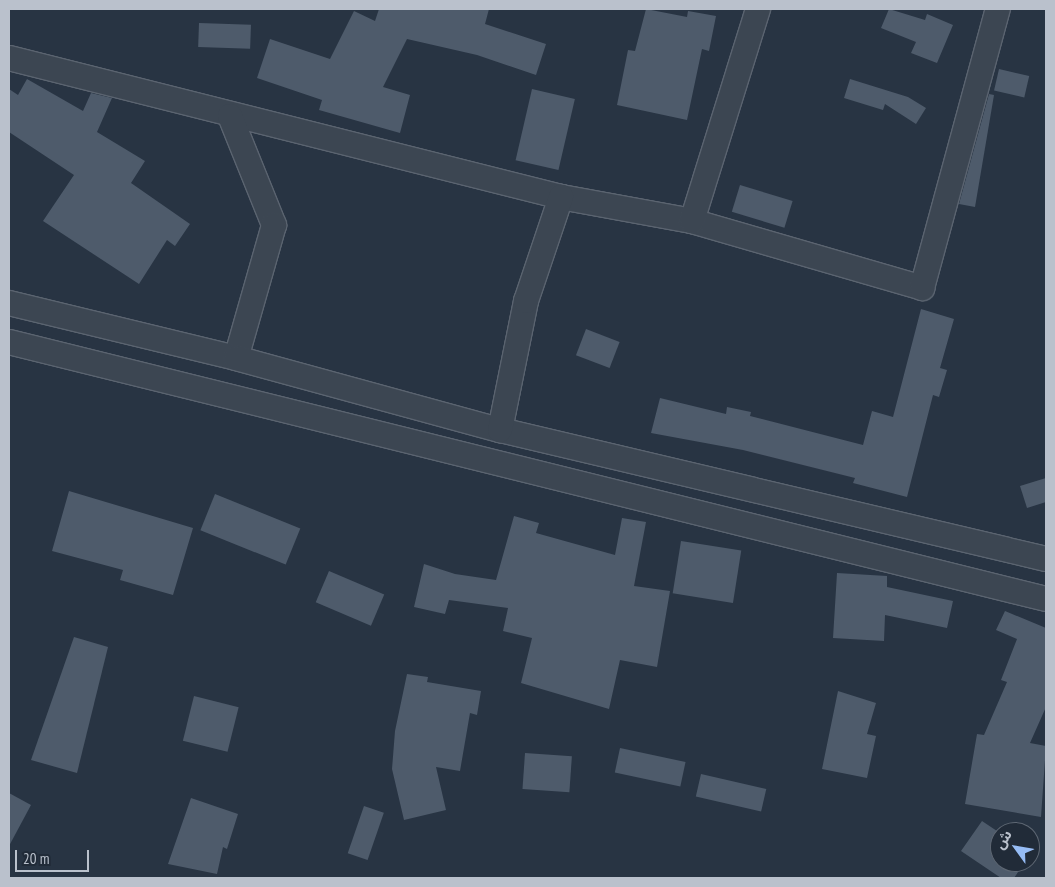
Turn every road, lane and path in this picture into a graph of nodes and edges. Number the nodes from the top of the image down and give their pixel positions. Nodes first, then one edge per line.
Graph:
1 (758, 9) edge
2 (998, 9) edge
3 (9, 58) edge
4 (230, 116) junction
5 (560, 197) junction
6 (692, 221) junction
7 (9, 303) edge
8 (9, 342) edge
9 (236, 358) junction
10 (500, 430) junction
11 (1046, 558) edge
12 (1046, 599) edge

1 - 6 street
2 - 6 street
3 - 4 street
4 - 5 street
4 - 9 street
5 - 6 street
5 - 10 street
7 - 9 street
8 - 12 street
9 - 10 street
10 - 11 street

